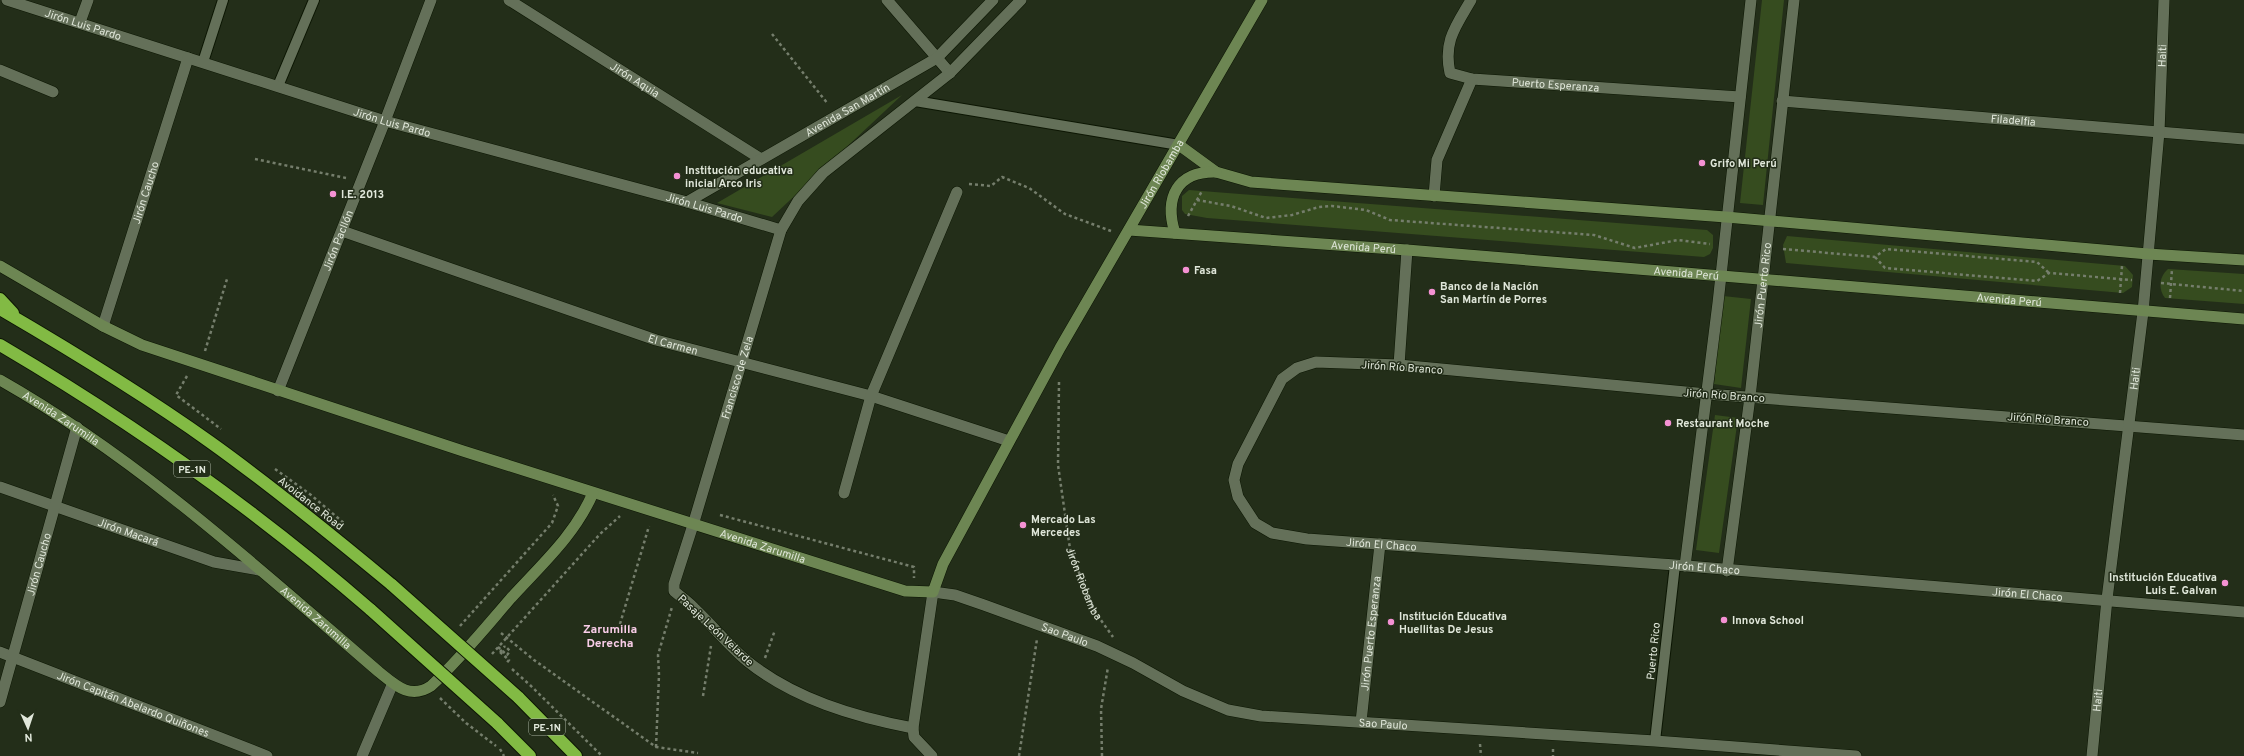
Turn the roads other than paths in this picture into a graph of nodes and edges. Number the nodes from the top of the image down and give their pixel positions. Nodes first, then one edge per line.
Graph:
1 (8, 0) edge
2 (88, 0) edge
3 (223, 0) edge
4 (314, 0) edge
5 (431, 0) edge
6 (508, 0) edge
7 (887, 0) edge
8 (993, 0) edge
9 (1021, 0) edge
10 (1262, 0) edge
11 (1471, 0) edge
12 (1751, 0) edge
13 (1794, 0) edge
14 (2164, 0) edge
15 (80, 22) junction
16 (188, 58) junction
17 (937, 58) junction
18 (203, 62) junction
19 (0, 70) edge
20 (950, 73) junction
21 (1472, 79) junction
22 (278, 86) junction
23 (53, 92) dead end
24 (1740, 98) junction
25 (915, 101) junction
26 (1782, 101) junction
27 (385, 121) junction
28 (2159, 132) junction
29 (2244, 139) edge
30 (1179, 145) junction
31 (761, 159) junction
32 (1216, 172) junction
33 (957, 192) road end
34 (1434, 196) junction
35 (687, 202) junction
36 (1726, 216) junction
37 (1769, 221) junction
38 (781, 230) junction
39 (342, 231) junction
40 (1127, 233) junction
41 (1175, 233) junction
42 (1407, 250) junction
43 (2148, 254) junction
44 (2244, 260) edge
45 (0, 266) edge
46 (1721, 276) junction
47 (1762, 280) junction
48 (0, 298) edge
49 (0, 309) edge
50 (2143, 312) junction
51 (2244, 320) edge
52 (22, 322) junction
53 (103, 326) junction
54 (0, 345) edge
55 (742, 363) junction
56 (1399, 365) junction
57 (0, 380) edge
58 (278, 391) junction
59 (1707, 394) junction
60 (871, 396) junction
61 (1750, 396) junction
62 (2130, 426) junction
63 (77, 427) junction
64 (2244, 435) edge
65 (1009, 441) junction
66 (1248, 444) joint
67 (0, 487) edge
68 (593, 493) junction
69 (844, 493) dead end
70 (55, 507) junction
71 (693, 525) junction
72 (1380, 544) junction
73 (1680, 565) junction
74 (259, 570) junction
75 (1727, 570) junction
76 (674, 591) joint
77 (933, 592) junction
78 (2108, 599) junction
79 (2244, 612) edge
80 (0, 652) edge
81 (14, 657) junction
82 (393, 683) junction
83 (0, 702) edge
84 (1361, 722) junction
85 (913, 728) junction
86 (1655, 741) junction
87 (267, 756) edge
88 (362, 756) edge
89 (530, 756) edge
90 (576, 756) edge
91 (932, 756) edge
92 (1856, 756) edge
93 (2092, 756) edge

1 - 15 street, Jirón Luis Pardo
2 - 15 street
3 - 18 lane
4 - 22 lane
5 - 27 street, Jirón Pacllón
6 - 31 street, Jirón Aquia
7 - 17 street
8 - 17 street, Avenida San Martín
9 - 20 street
10 - 30 main road, Jirón Riobamba
11 - 21 street, Puerto Esperanza
12 - 24 street
13 - 26 street, Jirón Puerto Rico
14 - 28 street, Haiti
15 - 16 street, Jirón Luis Pardo
16 - 18 street, Jirón Luis Pardo
16 - 53 street, Jirón Caucho
17 - 20 street
17 - 31 street, Avenida San Martín
18 - 22 street, Jirón Luis Pardo
19 - 23 street
20 - 25 street
21 - 24 street, Puerto Esperanza
21 - 34 street
22 - 27 street, Jirón Luis Pardo
24 - 36 street
25 - 30 lane
25 - 38 street
26 - 28 street, Filadelfia
26 - 37 street, Jirón Puerto Rico
27 - 35 street, Jirón Luis Pardo
27 - 39 street, Jirón Pacllón
28 - 29 street, Filadelfia
28 - 43 street, Haiti
30 - 32 main road
30 - 40 main road, Jirón Riobamba
31 - 35 street, Avenida San Martín
32 - 34 main road
32 - 41 main road
33 - 60 street
34 - 36 main road
35 - 38 street, Jirón Luis Pardo
36 - 37 main road
36 - 46 street
37 - 43 main road
37 - 47 street, Jirón Puerto Rico
38 - 55 street, Francisco de Zela
39 - 55 street, El Carmen
39 - 58 street, Jirón Pacllón
40 - 41 main road, Avenida Perú
40 - 65 main road, Jirón Riobamba
41 - 42 main road, Avenida Perú
42 - 46 main road, Avenida Perú
42 - 56 street
43 - 44 main road
43 - 50 street, Haiti
45 - 53 main road, Avenida Zarumilla
46 - 47 main road, Avenida Perú
46 - 59 street
47 - 50 main road, Avenida Perú
47 - 61 street, Jirón Puerto Rico
48 - 52 highway
49 - 52 highway, Avoidance Road / PE-1N
50 - 51 main road, Avenida Perú
50 - 62 street, Haiti
52 - 90 highway, Avoidance Road / PE-1N, bridge
53 - 58 main road, Avenida Zarumilla
54 - 89 highway, PE-1N, bridge
55 - 60 street, El Carmen
55 - 71 street, Francisco de Zela
56 - 59 street, Jirón Río Branco
56 - 66 street, Jirón Río Branco
57 - 63 main road, Avenida Zarumilla
58 - 68 main road, Avenida Zarumilla
59 - 61 street, Jirón Río Branco
59 - 73 street
60 - 65 street, El Carmen
60 - 69 street
61 - 62 street, Jirón Río Branco
61 - 75 street, Jirón Puerto Rico
62 - 64 street, Jirón Río Branco
62 - 78 street, Haiti
63 - 70 street, Jirón Caucho
63 - 74 main road, Avenida Zarumilla
65 - 77 main road, Jirón Riobamba
66 - 72 street, Jirón El Chaco
67 - 70 street, Jirón Macará
68 - 71 main road, Avenida Zarumilla
68 - 82 main road, Avenida Zarumilla
70 - 74 street, Jirón Macará
70 - 81 street, Jirón Caucho
71 - 76 street, Francisco de Zela
71 - 77 main road, Avenida Zarumilla
72 - 73 street, Jirón El Chaco
72 - 84 street, Jirón Puerto Esperanza
73 - 75 street, Jirón El Chaco
73 - 86 lane, Puerto Rico
74 - 82 main road, Avenida Zarumilla
75 - 78 street, Jirón El Chaco
76 - 85 street, Pasaje León Velarde
77 - 84 street, Sao Paulo
77 - 85 street
78 - 79 street, Jirón El Chaco
78 - 93 street, Haiti
80 - 81 street, Jirón Capitán Abelardo Quiñones
81 - 83 street, Jirón Caucho
81 - 87 street, Jirón Capitán Abelardo Quiñones
82 - 88 street
84 - 86 street, Sao Paulo
85 - 91 street
86 - 92 street, Sao Paulo

